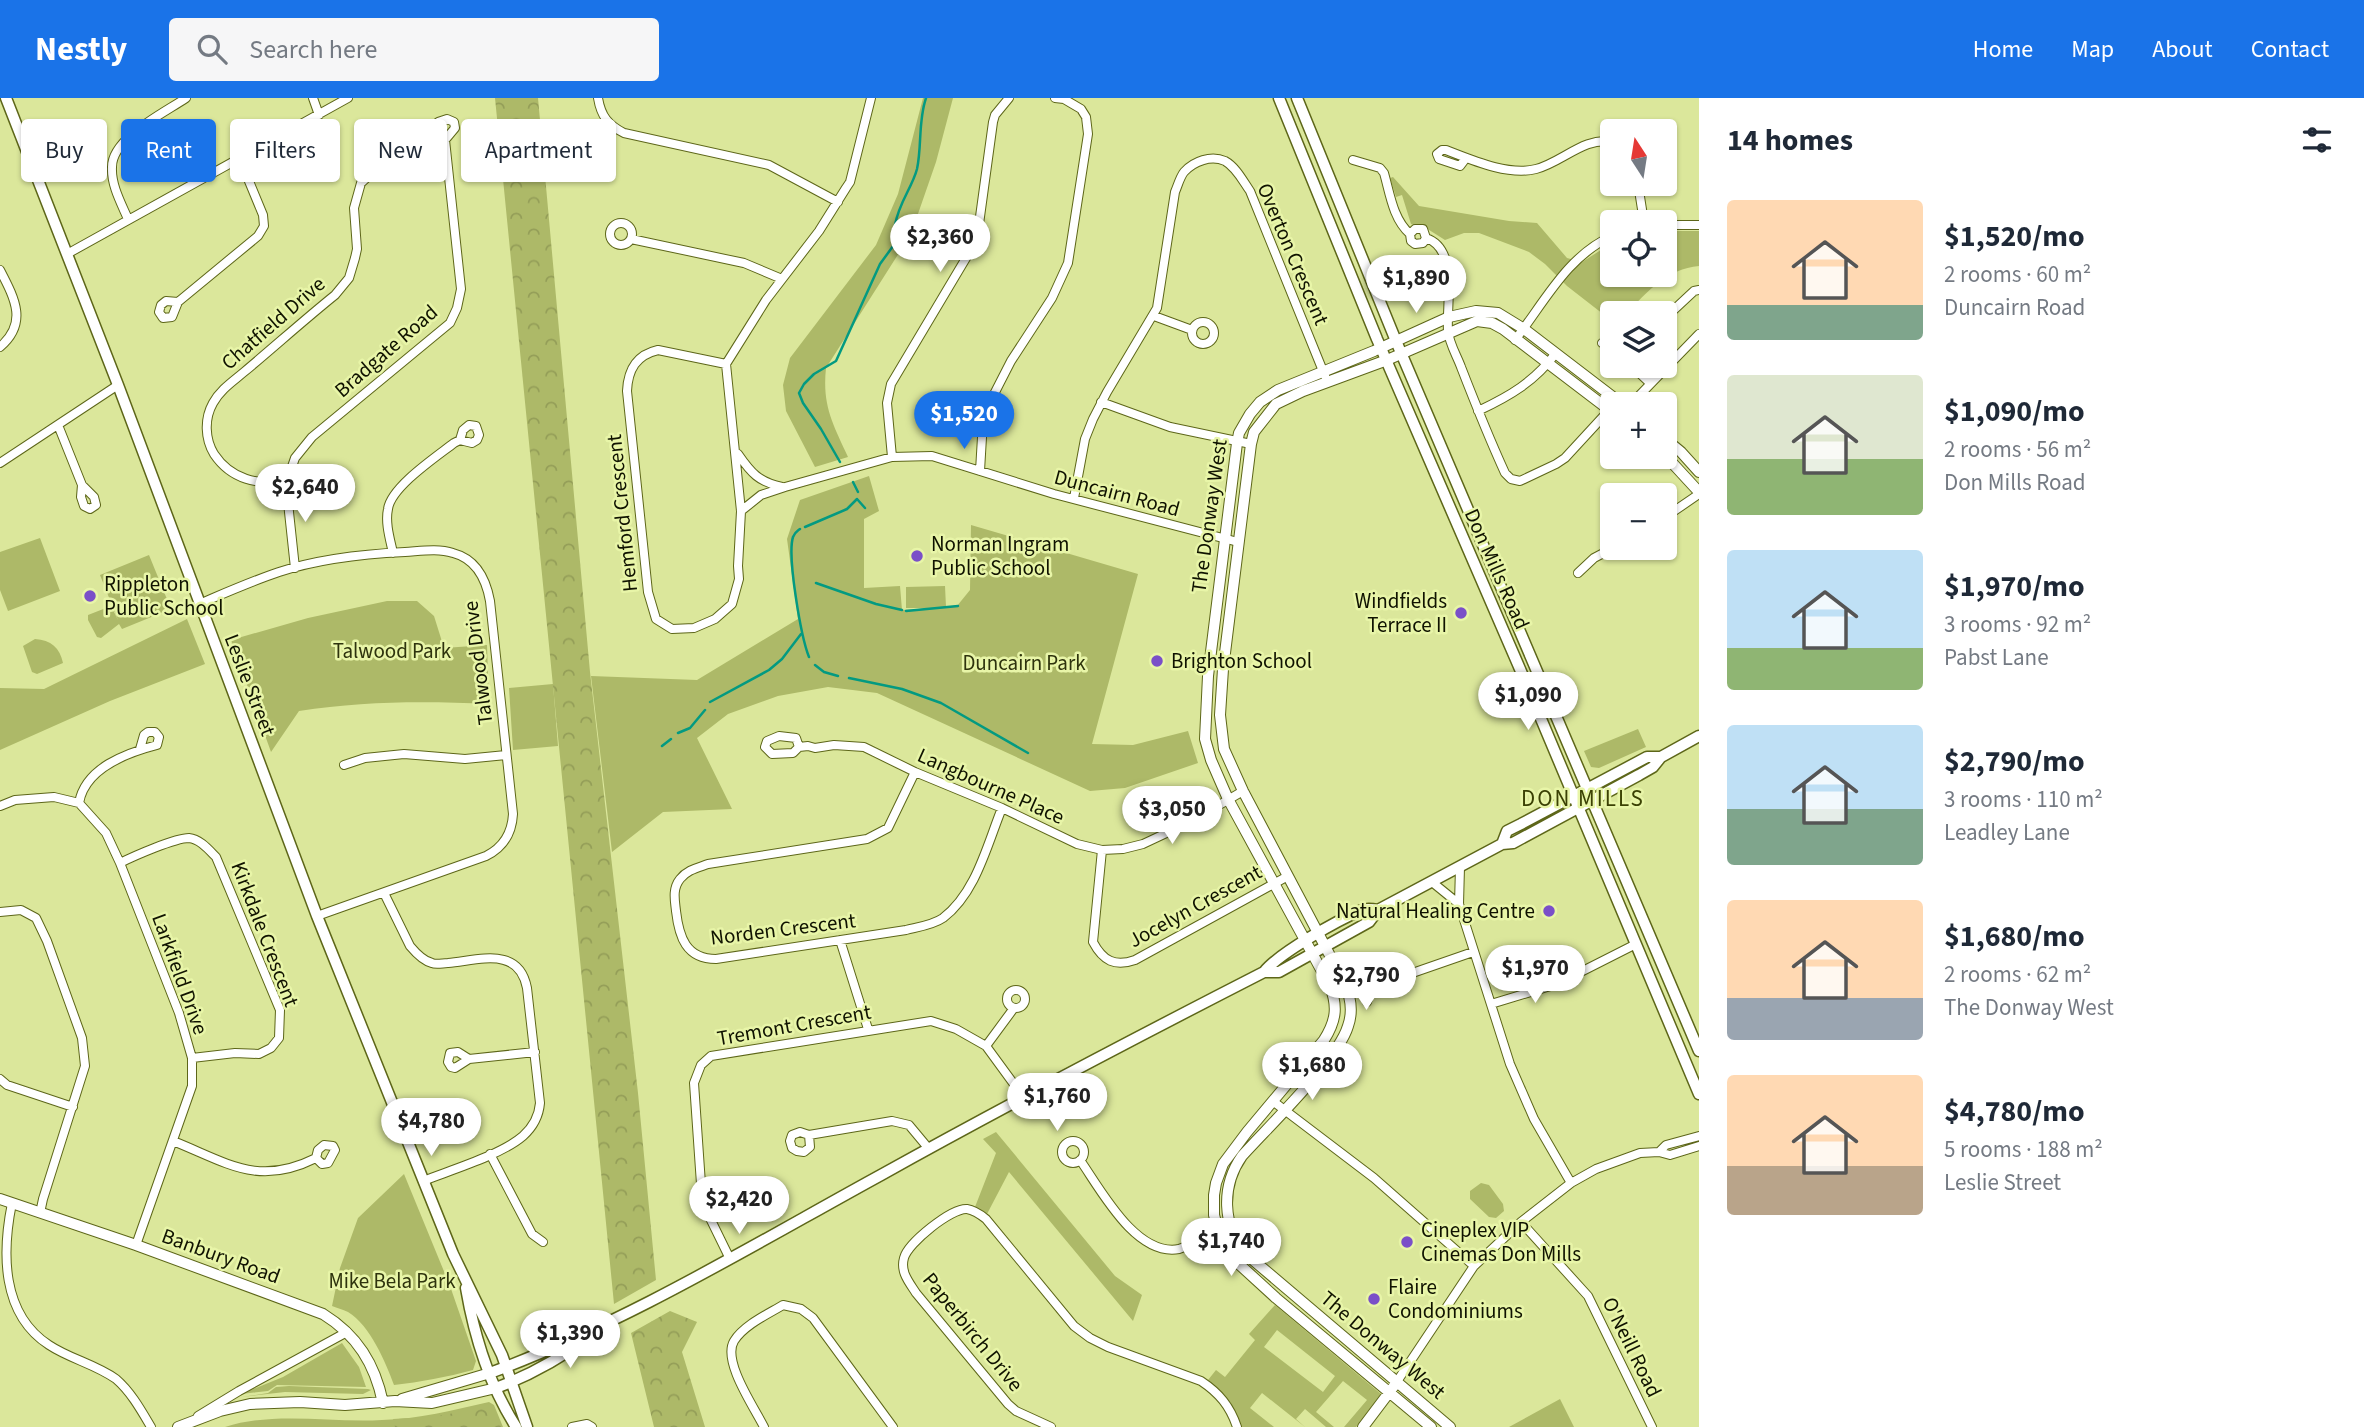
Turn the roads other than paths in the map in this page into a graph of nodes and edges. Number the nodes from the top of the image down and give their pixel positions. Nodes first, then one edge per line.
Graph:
1 (6, 98) edge
2 (186, 98) edge
3 (313, 98) edge
4 (348, 98) edge
5 (598, 98) edge
6 (871, 98) edge
7 (1009, 98) edge
8 (1055, 98) edge
9 (1279, 98) edge
10 (1297, 98) edge
11 (319, 115) junction
12 (311, 119) edge
13 (1600, 142) edge
14 (1466, 158) dead end
15 (1353, 160) dead end
16 (230, 162) edge
17 (447, 172) edge
18 (249, 182) edge
19 (362, 182) edge
20 (838, 202) junction
21 (128, 219) junction
22 (1677, 225) edge
23 (1699, 225) edge
24 (631, 239) dead end
25 (1600, 243) edge
26 (66, 254) junction
27 (0, 270) edge
28 (782, 279) junction
29 (1699, 290) edge
30 (178, 302) dead end
31 (1677, 307) edge
32 (1154, 316) junction
33 (1450, 317) junction
34 (1524, 328) junction
35 (1192, 330) dead end
36 (1448, 332) junction
37 (1699, 334) edge
38 (1515, 340) junction
39 (1396, 341) junction
40 (0, 347) edge
41 (1381, 348) junction
42 (1402, 353) junction
43 (1556, 353) junction
44 (1387, 360) junction
45 (726, 364) junction
46 (1548, 364) junction
47 (1325, 377) junction
48 (1645, 378) edge
49 (1650, 383) junction
50 (118, 385) junction
51 (1642, 392) edge
52 (1600, 393) edge
53 (1600, 397) edge
54 (1101, 402) junction
55 (1478, 411) junction
56 (1600, 421) edge
57 (58, 425) junction
58 (460, 440) dead end
59 (1237, 443) junction
60 (1251, 444) junction
61 (1677, 449) edge
62 (737, 453) junction
63 (892, 457) junction
64 (0, 463) edge
65 (1677, 467) edge
66 (1698, 468) edge
67 (980, 471) junction
68 (1687, 477) junction
69 (286, 484) junction
70 (82, 485) dead end
71 (785, 487) junction
72 (1699, 493) edge
73 (1074, 498) junction
74 (1677, 509) edge
75 (741, 512) junction
76 (1224, 540) junction
77 (1238, 542) junction
78 (393, 553) junction
79 (1600, 555) edge
80 (295, 568) junction
81 (1578, 573) dead end
82 (199, 604) junction
83 (1206, 707) junction
84 (1220, 708) junction
85 (1699, 736) edge
86 (799, 747) dead end
87 (140, 749) dead end
88 (506, 755) junction
89 (1661, 757) junction
90 (344, 765) dead end
91 (915, 772) junction
92 (1588, 788) junction
93 (1242, 791) junction
94 (1573, 796) junction
95 (1228, 799) junction
96 (1593, 800) junction
97 (79, 803) junction
98 (0, 806) edge
99 (1002, 808) junction
100 (1577, 808) junction
101 (1502, 844) junction
102 (1102, 850) junction
103 (120, 863) junction
104 (1460, 867) junction
105 (1288, 876) junction
106 (1274, 882) junction
107 (1432, 882) junction
108 (384, 892) junction
109 (1459, 904) junction
110 (1378, 910) junction
111 (0, 912) edge
112 (317, 916) junction
113 (1318, 934) junction
114 (840, 940) junction
115 (1304, 942) junction
116 (1636, 944) junction
117 (1324, 946) junction
118 (1473, 952) junction
119 (1311, 954) junction
120 (1264, 972) junction
121 (1367, 1002) dead end
122 (1491, 1004) junction
123 (1014, 1008) dead end
124 (868, 1029) junction
125 (986, 1045) junction
126 (1699, 1051) edge
127 (535, 1052) junction
128 (192, 1058) junction
129 (469, 1059) dead end
130 (1306, 1064) junction
131 (1318, 1073) junction
132 (0, 1079) edge
133 (1699, 1094) edge
134 (1024, 1098) junction
135 (1274, 1102) junction
136 (73, 1107) junction
137 (1284, 1110) junction
138 (809, 1135) dead end
139 (1699, 1136) edge
140 (173, 1141) junction
141 (1699, 1146) edge
142 (929, 1149) junction
143 (1659, 1152) junction
144 (490, 1154) junction
145 (316, 1158) dead end
146 (1080, 1160) dead end
147 (423, 1181) junction
148 (1571, 1183) junction
149 (1227, 1192) junction
150 (1214, 1195) junction
151 (0, 1199) edge
152 (12, 1203) junction
153 (40, 1213) junction
154 (1521, 1222) junction
155 (1231, 1230) junction
156 (1219, 1234) junction
157 (543, 1242) dead end
158 (136, 1245) junction
159 (730, 1259) junction
160 (1474, 1266) junction
161 (465, 1282) junction
162 (1285, 1287) junction
163 (1276, 1298) junction
164 (608, 1323) junction
165 (347, 1332) junction
166 (506, 1367) junction
167 (490, 1373) junction
168 (512, 1382) junction
169 (1393, 1387) junction
170 (496, 1388) junction
171 (395, 1401) junction
172 (383, 1403) junction
173 (191, 1420) junction
174 (151, 1427) edge
175 (177, 1427) edge
176 (516, 1427) edge
177 (527, 1427) edge
178 (572, 1427) edge
179 (592, 1427) edge
180 (764, 1427) edge
181 (893, 1427) edge
182 (1051, 1427) edge
183 (1237, 1427) edge
184 (1363, 1427) edge
185 (1431, 1427) edge
186 (1450, 1427) edge
187 (1652, 1427) edge

1 - 26 main road, Leslie Street
2 - 21 street
3 - 11 street
4 - 11 street
5 - 20 street
6 - 20 street
7 - 63 street
8 - 67 street
9 - 41 main road, Don Mills Road
10 - 39 main road, Don Mills Road
11 - 12 street
13 - 14 street
15 - 33 street
16 - 21 street
17 - 69 street, Bradgate Road
18 - 30 street
19 - 69 street, Chatfield Drive
20 - 28 street
21 - 26 street
22 - 23 street
24 - 28 street
25 - 34 street
26 - 50 main road, Leslie Street
27 - 40 street
28 - 45 street
29 - 31 street
32 - 35 street
32 - 47 street, Overton Crescent
32 - 54 street, Overton Crescent
33 - 34 street, The Donway West
33 - 36 street
33 - 39 street, The Donway West
34 - 38 street
34 - 43 street, The Donway West
36 - 38 street, The Donway West
36 - 42 street, The Donway West
36 - 55 street
37 - 49 street
38 - 46 street, The Donway West
39 - 41 street, The Donway West
39 - 42 main road, Don Mills Road
41 - 44 main road, Don Mills Road
41 - 47 street, The Donway West
42 - 44 street, The Donway West
42 - 92 main road, Don Mills Road
43 - 46 street
43 - 52 street, The Donway West
44 - 47 street, The Donway West
44 - 94 main road, Don Mills Road
45 - 62 street
45 - 75 street, Hemford Crescent
46 - 53 street, The Donway West
46 - 55 street
47 - 59 street, The Donway West
47 - 60 street, The Donway West
48 - 49 street
49 - 51 street
50 - 57 street
50 - 82 main road, Leslie Street
54 - 59 street
54 - 73 street, Overton Crescent
55 - 56 street
57 - 64 street
57 - 70 street
58 - 78 street
59 - 60 street
59 - 76 street, The Donway West
60 - 77 street, The Donway West
61 - 66 street
62 - 71 street
62 - 75 street
63 - 67 street, Duncairn Road
63 - 71 street, Duncairn Road
65 - 68 street
66 - 68 street
67 - 73 street, Duncairn Road
68 - 72 street
69 - 80 street, Bradgate Road
71 - 75 street, Duncairn Road
72 - 74 street
73 - 76 street, Duncairn Road
76 - 77 street, Duncairn Road
76 - 83 street, The Donway West
77 - 84 street, The Donway West
78 - 80 street, Talwood Drive
78 - 88 street, Talwood Drive
79 - 81 street
80 - 82 street, Talwood Drive
82 - 112 main road, Leslie Street
83 - 84 street
83 - 95 street, The Donway West
84 - 93 street, The Donway West
85 - 89 main road
86 - 91 street, Langbourne Place
87 - 97 street
88 - 90 street
88 - 108 street, Talwood Drive
89 - 92 main road
89 - 96 main road
91 - 99 street, Langbourne Place
91 - 114 street, Norden Crescent
92 - 94 main road
92 - 96 main road, Don Mills Road
93 - 95 street, Langbourne Place
93 - 105 street, The Donway West
94 - 100 main road, Don Mills Road
94 - 101 main road
95 - 102 street, Langbourne Place
95 - 106 street, The Donway West
96 - 100 main road
96 - 126 main road, Don Mills Road
97 - 98 street
97 - 103 street, Larkfield Drive
99 - 102 street, Langbourne Place
99 - 114 street, Norden Crescent
100 - 101 main road
100 - 116 main road, Don Mills Road
101 - 104 main road
102 - 106 street, Jocelyn Crescent
103 - 128 street, Larkfield Drive
103 - 128 street, Kirkdale Crescent
104 - 107 main road
104 - 109 street
105 - 106 street, Jocelyn Crescent
105 - 113 street, The Donway West
106 - 115 street, The Donway West
107 - 109 street
107 - 110 main road
108 - 112 street, Talwood Drive
108 - 127 street
109 - 118 street
110 - 113 main road
110 - 117 main road
111 - 136 street
112 - 147 main road, Leslie Street
113 - 115 main road
113 - 117 street, The Donway West
114 - 124 street
115 - 119 street, The Donway West
115 - 120 main road
116 - 122 street
116 - 133 main road, Don Mills Road
117 - 119 main road
117 - 131 street, The Donway West
118 - 121 street
118 - 122 street
119 - 120 main road
119 - 130 street, The Donway West
120 - 134 main road
122 - 148 street
123 - 125 street
124 - 125 street, Tremont Crescent
124 - 159 street, Tremont Crescent
125 - 134 street, Tremont Crescent
127 - 129 street
127 - 144 street
128 - 140 street, Larkfield Drive
130 - 131 street
130 - 135 street, The Donway West
131 - 137 street, The Donway West
132 - 136 street
134 - 142 main road
135 - 137 street
135 - 150 street, The Donway West
136 - 153 street
137 - 149 street, The Donway West
137 - 160 street
138 - 142 street
139 - 143 street
140 - 145 street
140 - 158 street, Larkfield Drive
141 - 143 street
142 - 159 main road
143 - 148 street
144 - 147 street
144 - 157 street
146 - 156 street
147 - 161 main road, Leslie Street
148 - 154 street
149 - 150 street
149 - 155 street, The Donway West
150 - 156 street, The Donway West
151 - 152 street, Banbury Road
152 - 153 street, Banbury Road
152 - 174 street
153 - 158 street, Banbury Road
154 - 160 street
154 - 187 street, O'Neill Road
155 - 156 street
155 - 162 street, The Donway West
156 - 163 street, The Donway West
158 - 165 street, Banbury Road
159 - 164 main road
160 - 169 street
161 - 166 main road, Leslie Street
161 - 167 main road, Leslie Street
162 - 163 street
162 - 169 street, The Donway West
163 - 169 street, The Donway West
164 - 166 main road
164 - 168 main road
165 - 172 street, Banbury Road
165 - 173 street
166 - 167 main road
166 - 168 main road, Leslie Street
167 - 170 main road, Leslie Street
167 - 171 street
168 - 170 main road
168 - 177 main road, Leslie Street
169 - 184 street
169 - 185 street, The Donway West
169 - 186 street, The Donway West
170 - 171 street
170 - 176 main road, Leslie Street
171 - 172 street
172 - 173 street
173 - 175 street
178 - 179 street
180 - 181 street
182 - 183 street, Paperbirch Drive

